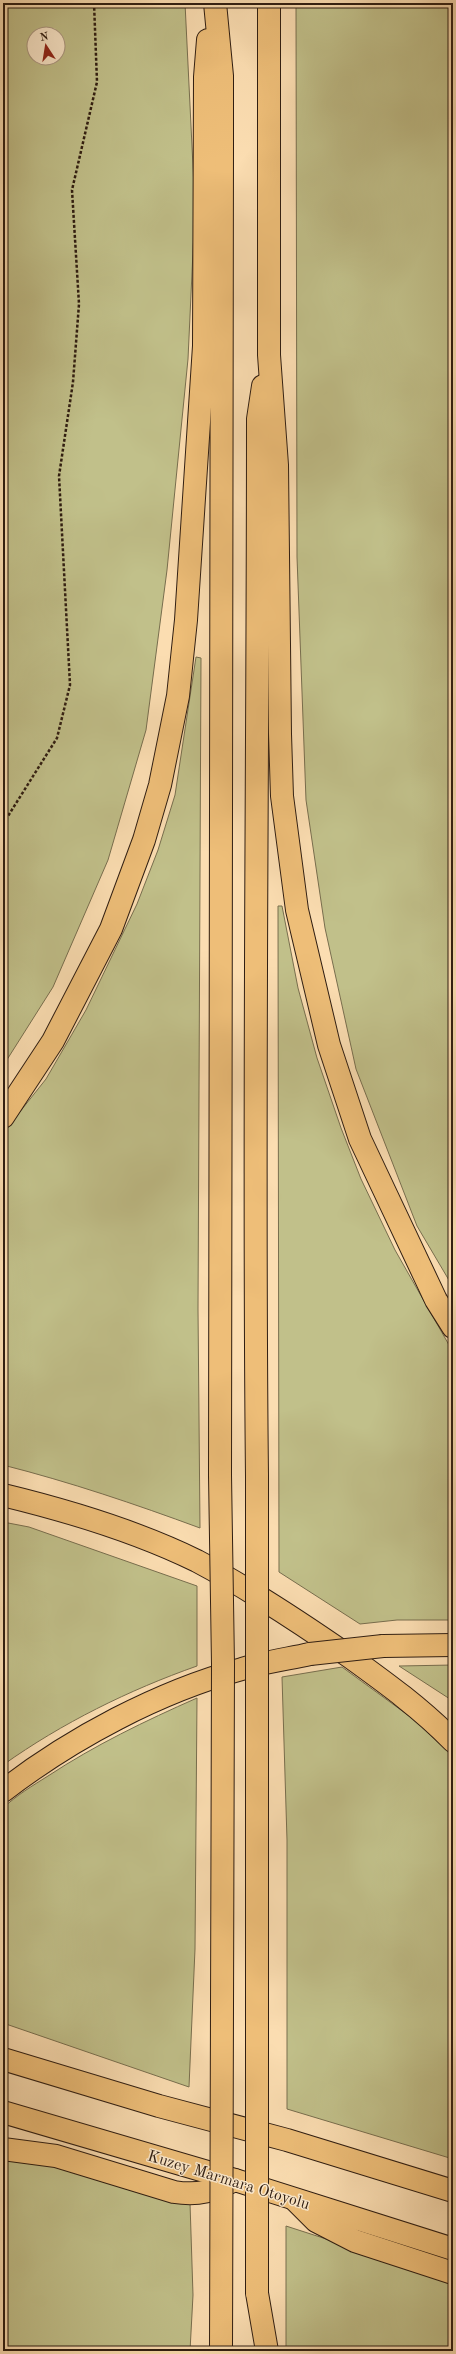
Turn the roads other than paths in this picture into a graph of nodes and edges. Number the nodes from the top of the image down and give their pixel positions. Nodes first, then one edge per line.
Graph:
1 (212, 3) edge
2 (215, 3) edge
3 (268, 3) edge
4 (269, 355) junction
5 (3, 1117) edge
6 (453, 1327) edge
7 (3, 1494) edge
8 (453, 1645) edge
9 (453, 1741) edge
10 (3, 1791) edge
11 (3, 2059) edge
12 (221, 2111) junction
13 (3, 2112) edge
14 (3, 2149) edge
15 (235, 2180) junction
16 (453, 2191) edge
17 (293, 2198) junction
18 (453, 2249) edge
19 (453, 2273) edge
20 (257, 2293) junction
21 (205, 2351) edge
22 (221, 2351) edge
23 (257, 2351) edge
24 (268, 2351) edge

1 - 5 highway
2 - 12 highway, bridge
3 - 4 highway
4 - 6 highway
4 - 20 highway, bridge
7 - 9 highway
8 - 10 highway, bridge
11 - 16 highway
12 - 21 highway
12 - 22 highway, bridge
13 - 15 highway, Kuzey Marmara Otoyolu
14 - 15 highway
15 - 17 highway, Kuzey Marmara Otoyolu
17 - 18 highway, Kuzey Marmara Otoyolu
17 - 19 highway
20 - 23 highway
20 - 24 highway

